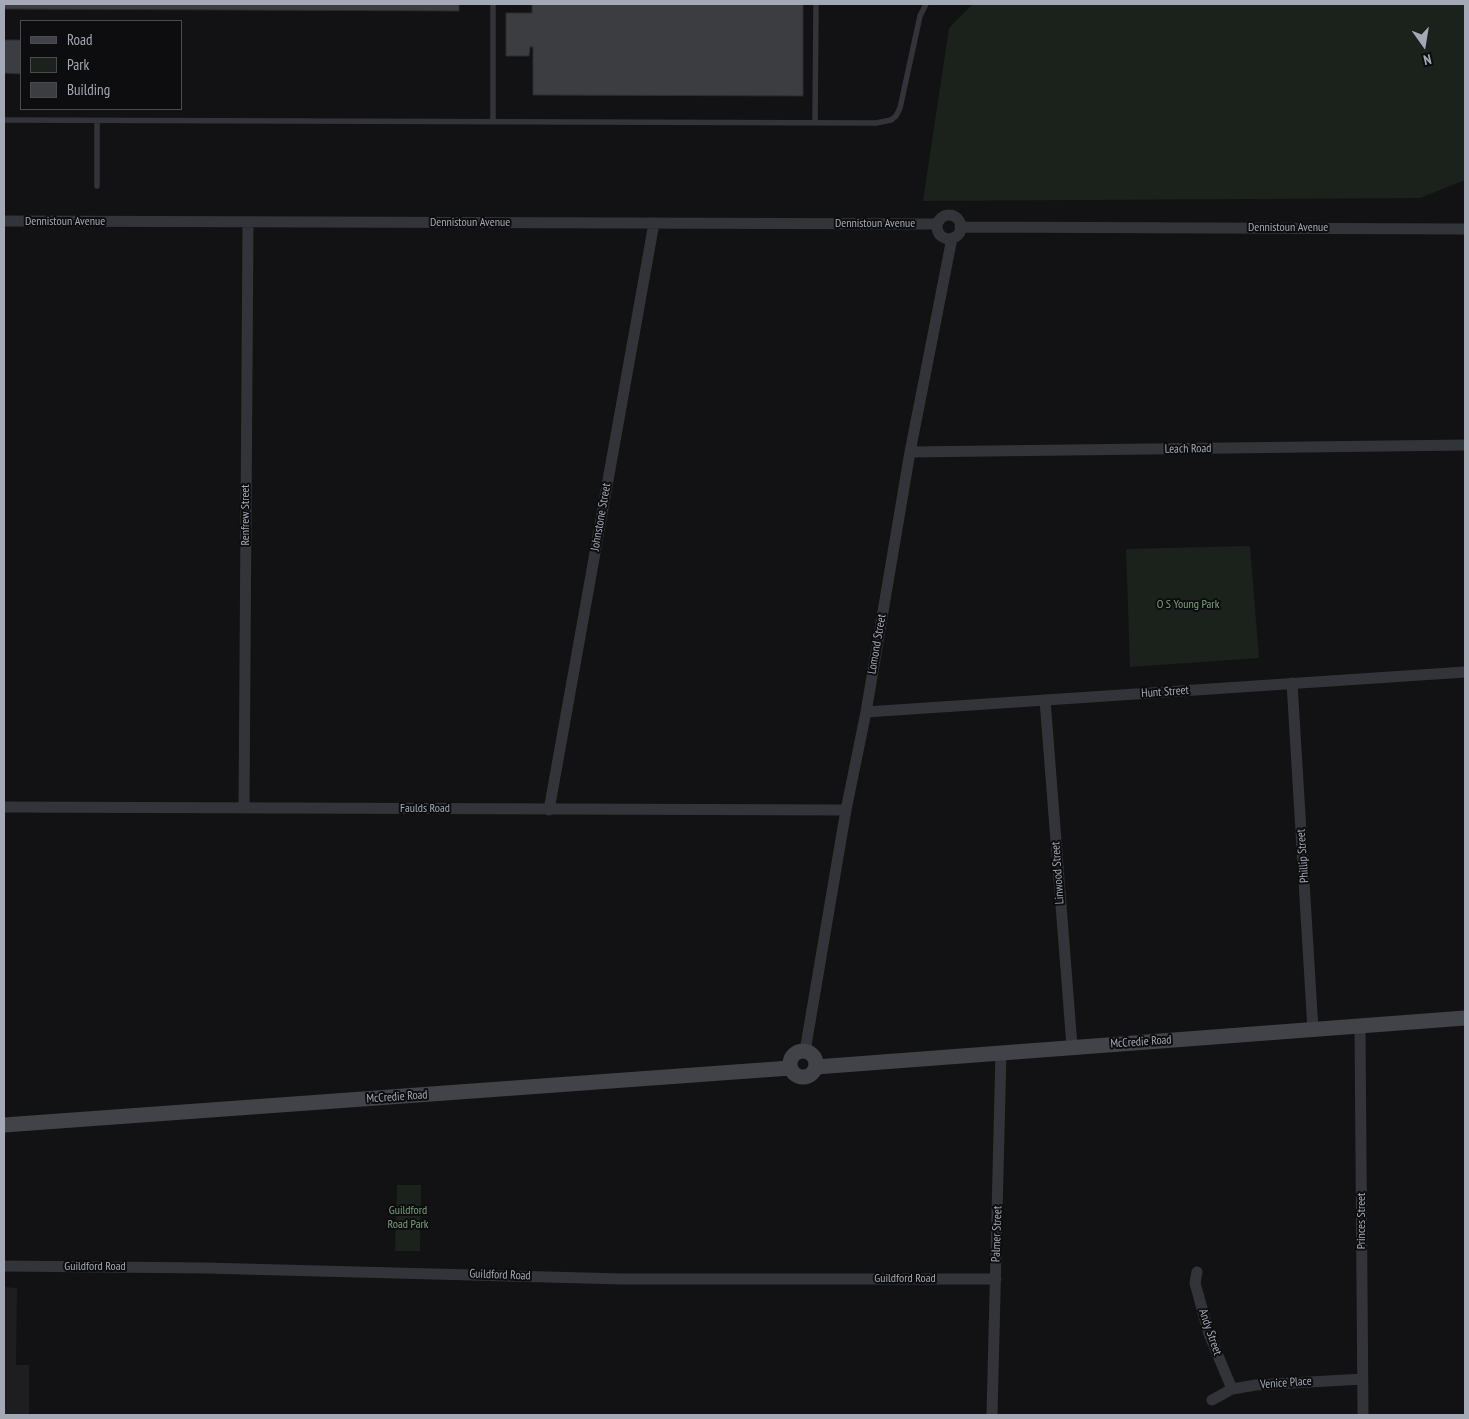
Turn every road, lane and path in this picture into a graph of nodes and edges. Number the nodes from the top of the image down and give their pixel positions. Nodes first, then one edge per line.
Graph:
1 (493, 4) edge
2 (816, 4) edge
3 (926, 4) edge
4 (4, 120) edge
5 (96, 121) junction
6 (493, 122) junction
7 (815, 123) junction
8 (97, 186) dead end
9 (4, 221) edge
10 (248, 223) junction
11 (654, 224) junction
12 (937, 224) junction
13 (960, 227) junction
14 (1465, 229) edge
15 (952, 238) junction
16 (1465, 445) edge
17 (910, 452) junction
18 (1465, 672) edge
19 (1292, 683) junction
20 (1045, 700) junction
21 (866, 712) junction
22 (4, 807) edge
23 (244, 807) junction
24 (549, 810) junction
25 (846, 810) junction
26 (1465, 1018) edge
27 (1360, 1026) junction
28 (1314, 1030) junction
29 (1072, 1046) junction
30 (805, 1051) junction
31 (1001, 1052) junction
32 (816, 1067) junction
33 (790, 1068) junction
34 (4, 1125) edge
35 (4, 1266) edge
36 (1197, 1272) dead end
37 (996, 1279) junction
38 (1363, 1378) junction
39 (1232, 1389) junction
40 (1212, 1400) dead end
41 (992, 1415) edge
42 (1363, 1415) edge

1 - 6 lane
2 - 7 lane
3 - 7 lane
4 - 5 lane
5 - 6 lane
5 - 8 lane
6 - 7 lane
9 - 10 street, Dennistoun Avenue
10 - 11 street, Dennistoun Avenue
10 - 23 street, Renfrew Street
11 - 12 street, Dennistoun Avenue
11 - 24 street, Johnstone Street
12 - 13 street
12 - 15 street
13 - 14 street, Dennistoun Avenue
13 - 15 street
15 - 17 street, Lomond Street
16 - 17 street, Leach Road
17 - 21 street, Lomond Street
18 - 19 street, Hunt Street
19 - 20 street, Hunt Street
19 - 28 street, Phillip Street
20 - 21 street, Hunt Street
20 - 29 street, Linwood Street
21 - 25 street, Lomond Street
22 - 23 street, Faulds Road
23 - 24 street, Faulds Road
24 - 25 street, Faulds Road
25 - 30 street, Lomond Street
26 - 27 main road, McCredie Road
27 - 28 main road, McCredie Road
27 - 38 street, Princes Street
28 - 29 main road, McCredie Road
29 - 31 main road, McCredie Road
30 - 32 main road
30 - 33 main road
31 - 32 main road, McCredie Road
31 - 37 street, Palmer Street
32 - 33 main road
33 - 34 main road, McCredie Road
35 - 37 street, Guildford Road
36 - 39 street, Andy Street
37 - 41 street, Palmer Street
38 - 39 street, Venice Place
38 - 42 street, Princes Street
39 - 40 street, Venice Place

